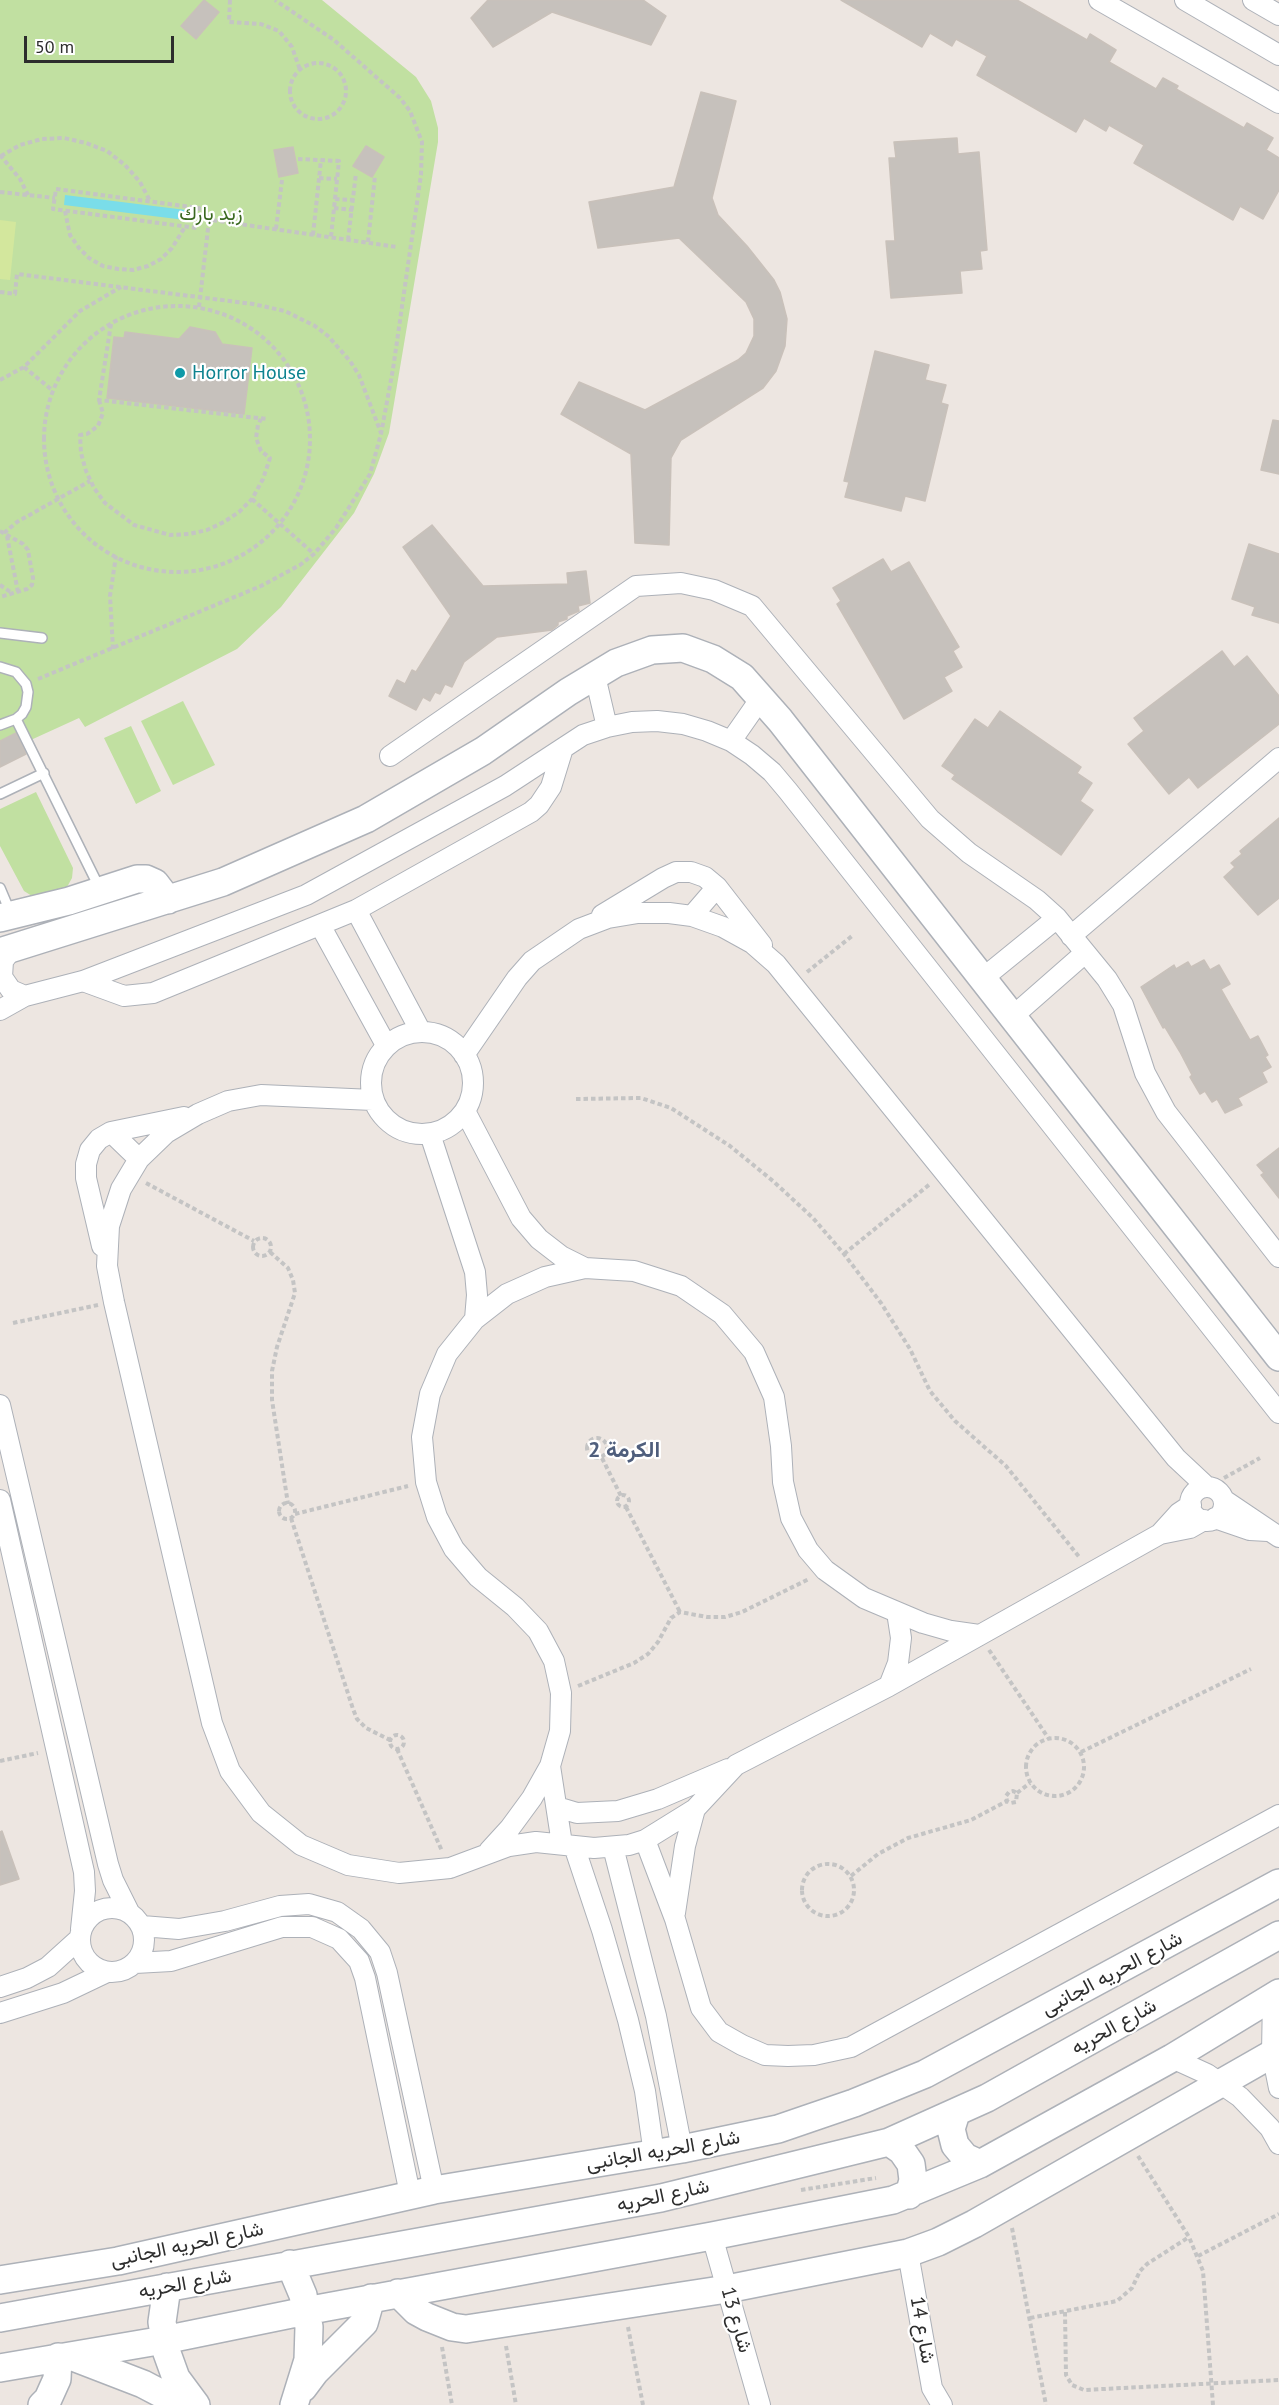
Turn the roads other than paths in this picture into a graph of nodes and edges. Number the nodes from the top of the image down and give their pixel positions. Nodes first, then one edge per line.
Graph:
1 (1100, 0) edge
2 (1185, 0) edge
3 (1253, 0) edge
4 (1279, 15) edge
5 (1279, 55) edge
6 (1279, 103) edge
7 (0, 633) edge
8 (42, 638) dead end
9 (0, 667) edge
10 (595, 676) junction
11 (761, 698) junction
12 (16, 719) junction
13 (0, 725) edge
14 (607, 727) junction
15 (731, 741) junction
16 (562, 748) junction
17 (390, 756) dead end
18 (1279, 758) edge
19 (44, 773) junction
20 (0, 794) edge
21 (663, 879) junction
22 (717, 887) junction
23 (0, 888) edge
24 (101, 891) junction
25 (168, 900) junction
26 (356, 910) junction
27 (669, 913) junction
28 (692, 916) junction
29 (6, 917) edge
30 (1057, 918) junction
31 (320, 925) junction
32 (579, 929) junction
33 (1071, 936) junction
34 (6, 950) edge
35 (1085, 953) junction
36 (776, 964) junction
37 (982, 979) junction
38 (83, 981) junction
39 (25, 996) junction
40 (0, 1010) edge
41 (1012, 1017) junction
42 (421, 1032) junction
43 (387, 1046) junction
44 (464, 1055) junction
45 (373, 1100) junction
46 (465, 1111) junction
47 (198, 1114) junction
48 (111, 1132) junction
49 (430, 1134) junction
50 (130, 1174) junction
51 (86, 1178) junction
52 (1279, 1257) edge
53 (107, 1266) junction
54 (585, 1268) junction
55 (475, 1319) junction
56 (1279, 1357) edge
57 (0, 1405) edge
58 (1279, 1413) edge
59 (1197, 1496) junction
60 (0, 1500) edge
61 (1224, 1500) junction
62 (1210, 1519) junction
63 (3, 1528) edge
64 (1160, 1534) junction
65 (1274, 1534) edge
66 (897, 1612) junction
67 (979, 1635) junction
68 (889, 1686) junction
69 (736, 1765) junction
70 (550, 1766) junction
71 (86, 1768) junction
72 (63, 1775) junction
73 (658, 1799) junction
74 (556, 1807) junction
75 (695, 1809) junction
76 (1279, 1815) edge
77 (668, 1825) junction
78 (645, 1840) junction
79 (568, 1845) junction
80 (613, 1847) junction
81 (485, 1855) junction
82 (1279, 1883) edge
83 (1215, 1918) junction
84 (136, 1919) junction
85 (675, 1919) junction
86 (80, 1934) junction
87 (1279, 1935) edge
88 (638, 1942) junction
89 (608, 1949) junction
90 (1238, 1958) junction
91 (135, 1963) junction
92 (107, 1972) junction
93 (387, 1973) junction
94 (365, 1978) junction
95 (0, 1987) edge
96 (1276, 1995) edge
97 (0, 2013) edge
98 (1276, 2051) edge
99 (1172, 2058) junction
100 (1222, 2082) junction
101 (1279, 2088) edge
102 (956, 2113) junction
103 (1276, 2131) edge
104 (889, 2142) junction
105 (682, 2149) junction
106 (654, 2154) junction
107 (980, 2164) junction
108 (689, 2191) junction
109 (422, 2192) junction
110 (909, 2195) junction
111 (661, 2198) junction
112 (712, 2236) junction
113 (908, 2253) junction
114 (290, 2264) junction
115 (4, 2280) edge
116 (167, 2288) junction
117 (727, 2289) junction
118 (398, 2293) junction
119 (371, 2298) junction
120 (307, 2310) junction
121 (6, 2317) edge
122 (164, 2340) junction
123 (64, 2356) junction
124 (0, 2368) edge
125 (294, 2401) edge
126 (42, 2405) edge
127 (183, 2405) edge
128 (196, 2405) edge
129 (760, 2405) edge
130 (942, 2405) edge

1 - 6 street
2 - 5 street
3 - 4 street
7 - 8 lane
9 - 12 lane
10 - 11 street
10 - 14 street
10 - 25 street
11 - 15 street
11 - 37 street
12 - 13 lane
12 - 19 lane
14 - 15 street
14 - 16 street
15 - 58 street
16 - 26 street
16 - 38 street
17 - 30 street
18 - 33 street
19 - 20 lane
19 - 24 lane
21 - 22 street
21 - 27 street
21 - 32 street
22 - 28 street
22 - 36 street
23 - 29 lane
24 - 25 street
24 - 29 street
25 - 34 street
26 - 31 street
26 - 42 street
27 - 28 street
27 - 32 street
28 - 36 street
30 - 33 street
30 - 37 street
31 - 38 street
31 - 43 street
32 - 44 street
33 - 35 street
34 - 39 street
35 - 41 street
35 - 52 street
36 - 59 street
37 - 41 street
38 - 39 street
39 - 40 street
41 - 56 street
42 - 43 street
42 - 44 street
43 - 45 street
44 - 46 street
45 - 47 street
45 - 49 street
46 - 49 street
46 - 54 street
47 - 48 street
47 - 50 street
48 - 50 street
48 - 51 street
49 - 55 street
50 - 51 street
50 - 53 street
51 - 53 street
53 - 81 street
54 - 55 street
54 - 66 street
55 - 70 street
57 - 71 street
59 - 61 street
59 - 62 street
59 - 64 street
60 - 63 street
61 - 62 street
61 - 65 street
62 - 64 street
62 - 65 street
63 - 72 street
64 - 67 street
66 - 67 street
66 - 68 street
67 - 68 street
68 - 69 street
69 - 73 street
69 - 75 street
70 - 74 street
70 - 81 street
71 - 72 street
71 - 84 street
72 - 86 street
73 - 74 street
73 - 77 street
74 - 79 street
75 - 77 street
75 - 85 street
76 - 85 street
77 - 78 street
78 - 80 street
78 - 85 street
79 - 80 street
79 - 81 street
79 - 89 street
80 - 88 street
82 - 83 street, شارع الحريه الجانبى
83 - 90 street
83 - 105 street, شارع الحريه الجانبى
84 - 86 street
84 - 91 street
84 - 93 street
86 - 92 street
86 - 95 street
87 - 90 street, شارع الحريه
88 - 89 street
88 - 105 street
89 - 106 street
90 - 102 street, شارع الحريه
91 - 92 street
91 - 94 street
92 - 97 street
93 - 94 street
93 - 109 street
94 - 109 street
96 - 98 street
96 - 99 street
98 - 100 street
98 - 101 street
99 - 100 street
99 - 107 street
100 - 103 street
100 - 113 street
102 - 104 street, شارع الحريه
102 - 107 street
104 - 108 street, شارع الحريه
104 - 110 street
105 - 106 street, شارع الحريه الجانبى
105 - 108 street
106 - 109 street, شارع الحريه الجانبى
106 - 111 street
107 - 110 street
108 - 111 street, شارع الحريه
109 - 115 street, شارع الحريه الجانبى
110 - 112 street
111 - 114 street, شارع الحريه
112 - 117 street, شارع 13
112 - 118 street
113 - 117 street
113 - 130 street, شارع 14
114 - 116 street, شارع الحريه
114 - 120 street
115 - 121 street
116 - 121 street, شارع الحريه
116 - 122 street
117 - 118 street
117 - 129 street, شارع 13
118 - 119 street
119 - 120 street
119 - 125 street
120 - 122 street
120 - 125 street
122 - 123 street
122 - 128 street
123 - 124 street
123 - 126 street
123 - 127 street

